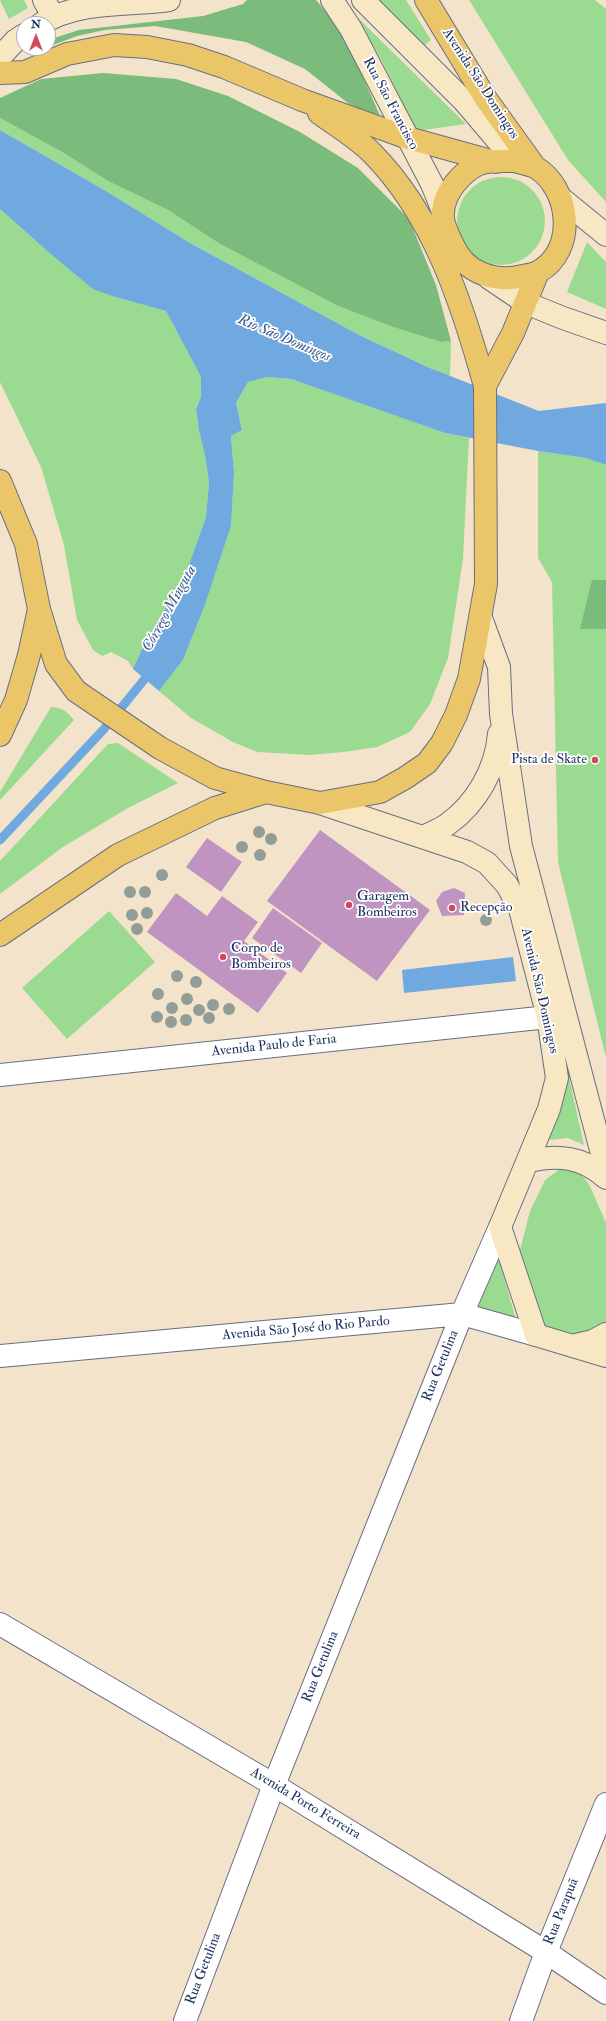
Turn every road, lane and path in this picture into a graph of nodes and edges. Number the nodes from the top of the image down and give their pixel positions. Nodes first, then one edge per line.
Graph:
1 (169, 0) edge
2 (332, 0) edge
3 (363, 0) edge
4 (426, 0) edge
5 (46, 13) edge
6 (16, 40) edge
7 (0, 57) edge
8 (0, 73) edge
9 (302, 100) junction
10 (408, 138) junction
11 (505, 161) junction
12 (535, 168) junction
13 (562, 199) junction
14 (443, 211) junction
15 (606, 235) edge
16 (538, 272) junction
17 (489, 278) junction
18 (526, 303) junction
19 (606, 333) edge
20 (484, 386) junction
21 (0, 481) edge
22 (38, 609) junction
23 (481, 618) junction
24 (501, 714) junction
25 (0, 735) edge
26 (266, 792) junction
27 (320, 803) junction
28 (424, 837) junction
29 (0, 935) edge
30 (548, 1017) junction
31 (0, 1074) edge
32 (529, 1161) junction
33 (606, 1169) edge
34 (606, 1178) edge
35 (500, 1226) junction
36 (462, 1314) junction
37 (606, 1334) edge
38 (536, 1335) junction
39 (572, 1346) junction
40 (0, 1356) edge
41 (606, 1356) edge
42 (0, 1624) edge
43 (274, 1785) junction
44 (606, 1804) edge
45 (546, 1952) junction
46 (606, 1993) edge
47 (184, 2021) edge
48 (521, 2021) edge

1 - 5 street
2 - 10 street, Rua São Francisco
3 - 11 street
4 - 12 main road, Avenida São Domingos
6 - 7 street
8 - 9 main road
9 - 10 main road
9 - 20 main road
10 - 11 main road
10 - 14 street, Rua São Francisco
11 - 12 main road
11 - 14 main road
12 - 13 main road
13 - 15 street
13 - 16 main road
14 - 17 main road
16 - 17 main road
16 - 18 main road
17 - 18 street
18 - 19 street
18 - 20 main road
20 - 23 main road
21 - 22 main road
22 - 25 main road
22 - 26 main road
23 - 24 street, Avenida São Domingos
23 - 27 main road
24 - 28 street
24 - 33 street, Avenida São Domingos
26 - 27 main road
26 - 29 main road
27 - 28 street, Avenida São Domingos
28 - 30 street, Avenida São Domingos
30 - 31 street, Avenida Paulo de Faria
30 - 32 street, Avenida São Domingos
32 - 34 street
32 - 35 street, Avenida São Domingos
35 - 36 street, Avenida São Domingos
35 - 38 street
36 - 38 street, Avenida São José do Rio Pardo
36 - 40 street, Avenida São José do Rio Pardo
36 - 43 street, Rua Getulina
37 - 39 street
38 - 39 street, Avenida São José do Rio Pardo
39 - 41 street, Avenida São José do Rio Pardo
42 - 43 street, Avenida Porto Ferreira
43 - 45 street, Avenida Porto Ferreira
43 - 47 street, Rua Getulina
44 - 45 street, Rua Parapuã
45 - 46 street, Avenida Porto Ferreira
45 - 48 street, Rua Parapuã

